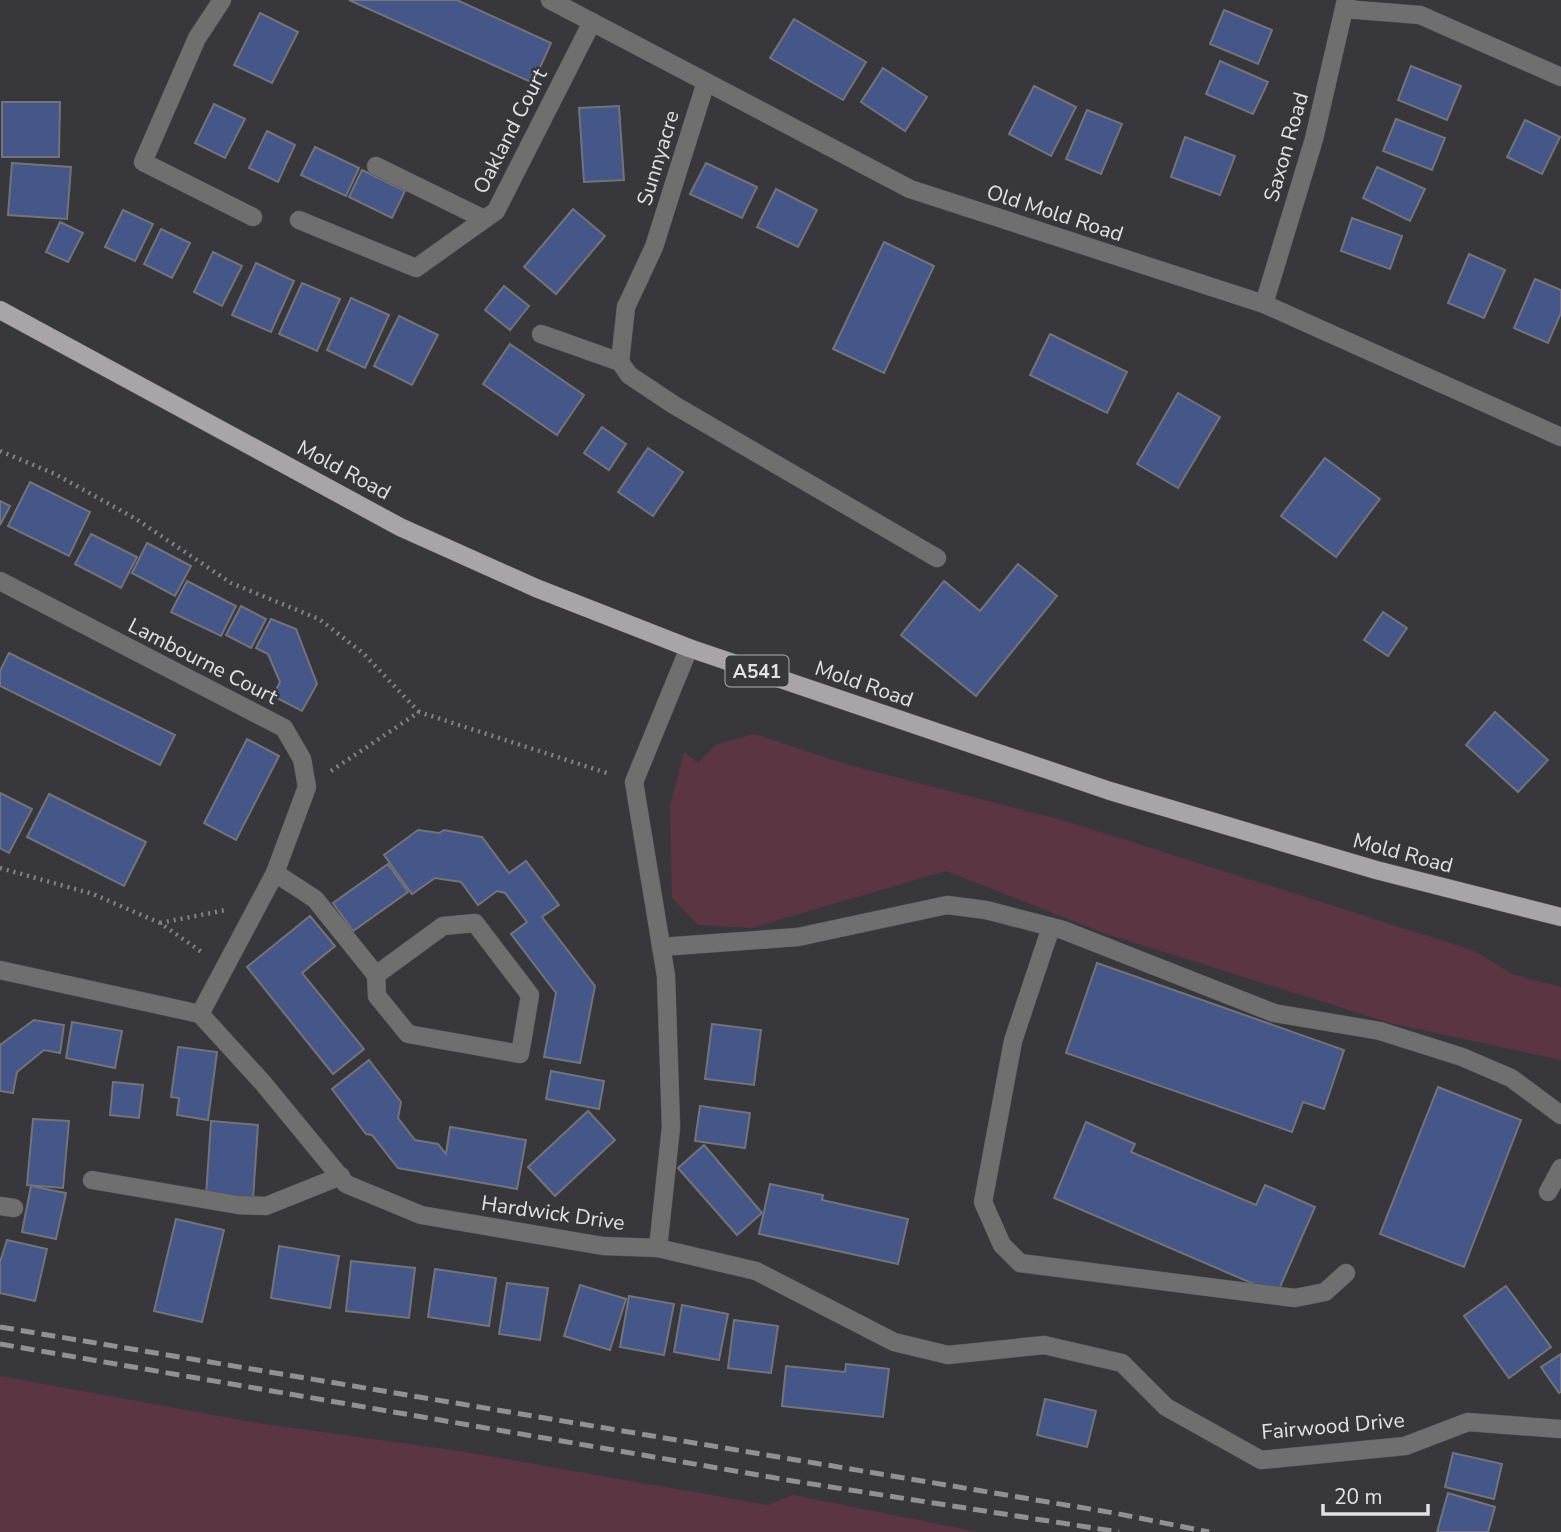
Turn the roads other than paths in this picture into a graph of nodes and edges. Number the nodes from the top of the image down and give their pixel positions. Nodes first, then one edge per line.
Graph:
1 (222, 0) edge
2 (550, 0) edge
3 (1346, 5) edge
4 (592, 22) junction
5 (1561, 77) edge
6 (706, 82) junction
7 (376, 166) dead end
8 (253, 218) dead end
9 (484, 219) junction
10 (299, 220) dead end
11 (1264, 304) junction
12 (0, 310) edge
13 (541, 334) dead end
14 (620, 362) junction
15 (1561, 437) edge
16 (937, 558) dead end
17 (0, 582) edge
18 (689, 648) junction
19 (275, 873) junction
20 (1561, 917) edge
21 (1051, 927) junction
22 (661, 947) junction
23 (0, 970) edge
24 (376, 975) junction
25 (200, 1014) junction
26 (1561, 1115) edge
27 (1561, 1168) edge
28 (341, 1176) junction
29 (92, 1180) dead end
30 (1548, 1192) dead end
31 (657, 1248) junction
32 (1346, 1273) dead end
33 (1561, 1429) edge

1 - 8 street
2 - 4 street, Old Mold Road
3 - 5 street
3 - 11 street, Saxon Road
4 - 6 street, Old Mold Road
4 - 9 street, Oakland Court
6 - 11 street, Old Mold Road
6 - 14 street, Sunnyacre
7 - 9 street
9 - 10 street, Oakland Court
11 - 15 street, Old Mold Road
12 - 18 main road, Mold Road / A541
13 - 14 street
14 - 16 street
17 - 19 street, Lambourne Court
18 - 20 main road, Mold Road / A541
18 - 22 street
19 - 24 street
19 - 25 street
21 - 22 street
21 - 26 street
21 - 32 street
22 - 31 street
23 - 25 street
24 - 24 street
25 - 28 street, Hardwick Drive
27 - 30 street
28 - 29 street
28 - 31 street, Hardwick Drive
31 - 33 street, Fairwood Drive

